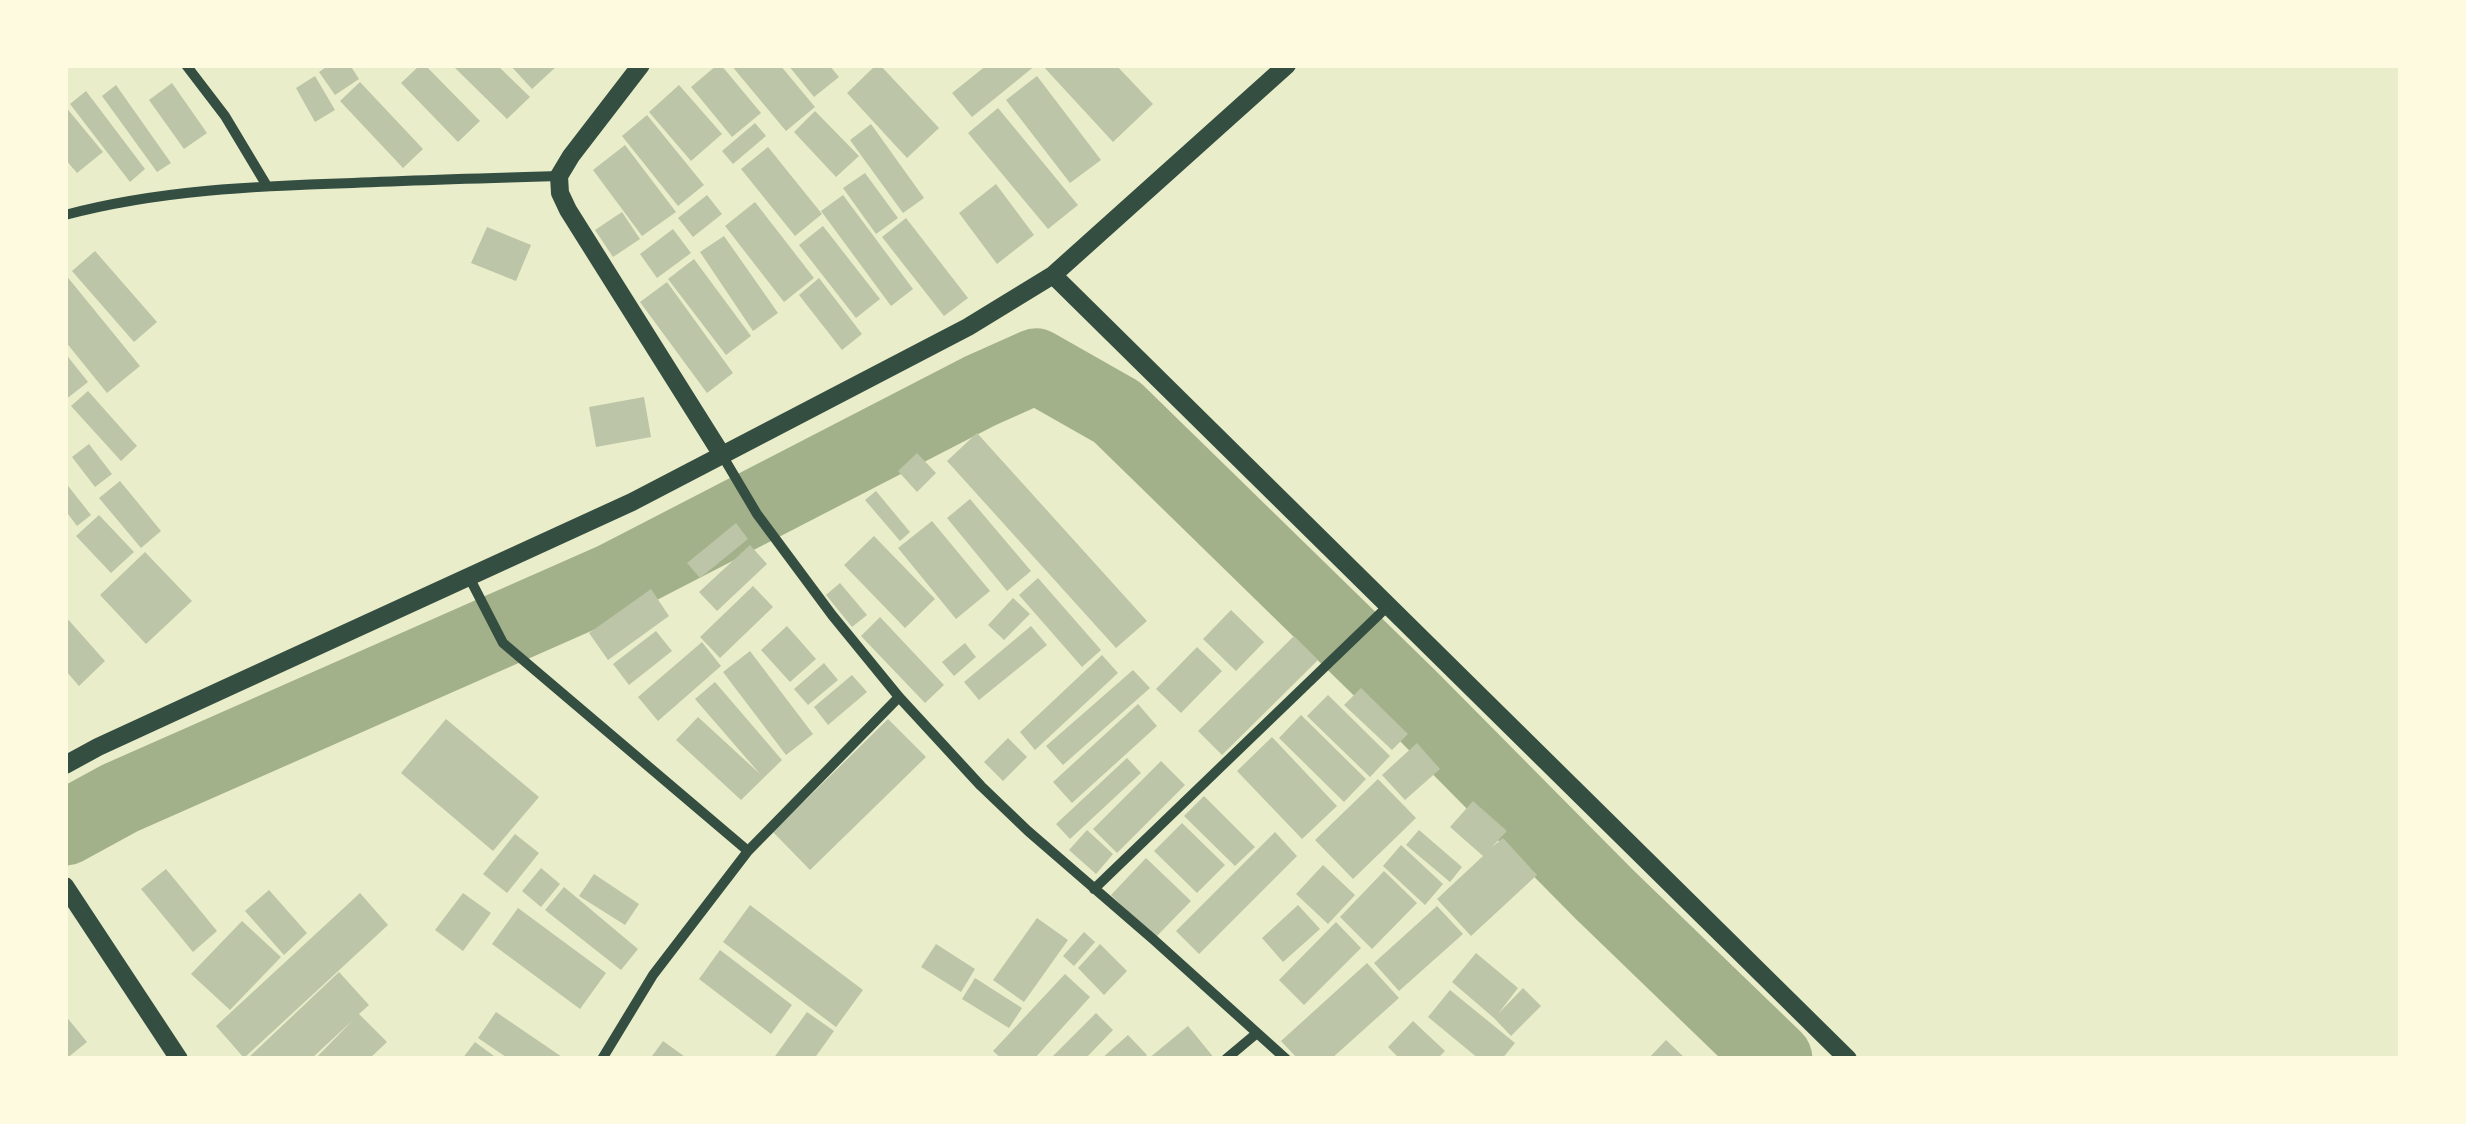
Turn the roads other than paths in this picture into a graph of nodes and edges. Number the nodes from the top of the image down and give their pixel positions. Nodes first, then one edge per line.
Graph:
1 (186, 65) edge
2 (641, 65) edge
3 (1287, 65) edge
4 (559, 176) junction
5 (267, 186) junction
6 (65, 215) edge
7 (1053, 274) junction
8 (722, 456) junction
9 (469, 577) junction
10 (1384, 610) junction
11 (899, 696) junction
12 (65, 765) edge
13 (748, 851) junction
14 (65, 886) edge
15 (1094, 889) junction
16 (1256, 1033) junction
17 (179, 1059) edge
18 (602, 1059) edge
19 (1226, 1059) edge
20 (1286, 1059) edge
21 (1848, 1059) edge

1 - 5 street
2 - 4 street
3 - 7 street
4 - 5 street
4 - 8 street
5 - 6 street
7 - 8 street
7 - 10 street
8 - 9 street
8 - 11 street
9 - 12 street
9 - 13 street
10 - 15 street
10 - 21 street
11 - 13 street
11 - 15 street
13 - 18 street
14 - 17 street
15 - 16 street
16 - 19 street
16 - 20 street

